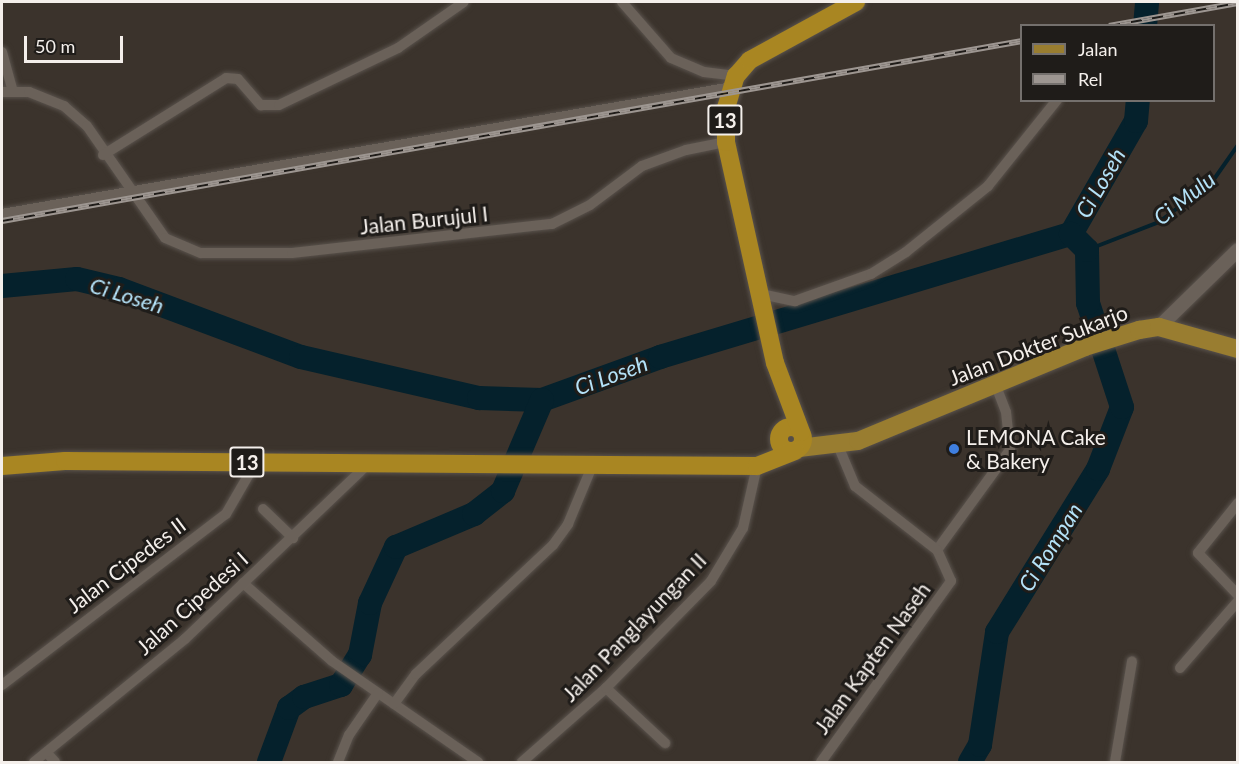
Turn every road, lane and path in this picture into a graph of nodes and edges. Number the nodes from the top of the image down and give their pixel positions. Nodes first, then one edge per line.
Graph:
1 (464, 2) edge
2 (622, 2) edge
3 (856, 2) edge
4 (2, 52) edge
5 (734, 82) junction
6 (7, 92) edge
7 (1055, 102) edge
8 (726, 142) junction
9 (103, 155) junction
10 (131, 192) junction
11 (2, 214) edge
12 (1238, 250) edge
13 (762, 299) junction
14 (1159, 327) junction
15 (1237, 348) edge
16 (994, 384) junction
17 (783, 386) junction
18 (780, 436) junction
19 (799, 441) junction
20 (858, 441) junction
21 (837, 443) junction
22 (256, 462) junction
23 (368, 464) junction
24 (593, 464) junction
25 (2, 466) edge
26 (757, 466) junction
27 (1238, 502) edge
28 (263, 509) dead end
29 (293, 538) junction
30 (937, 550) junction
31 (243, 583) junction
32 (1238, 595) edge
33 (1238, 600) edge
34 (1132, 661) dead end
35 (1180, 668) dead end
36 (2, 685) edge
37 (606, 688) junction
38 (378, 693) junction
39 (393, 704) junction
40 (665, 742) dead end
41 (47, 753) junction
42 (34, 762) edge
43 (55, 762) edge
44 (338, 762) edge
45 (478, 762) edge
46 (522, 762) edge
47 (821, 762) edge
48 (1115, 762) edge

1 - 9 street
2 - 5 street
3 - 5 highway, 13
4 - 6 street
5 - 8 highway, 13
5 - 10 street
6 - 9 street, Jalan Burujul I
7 - 13 street
8 - 10 street, Jalan Burujul I
8 - 13 highway, 13
9 - 10 street, Jalan Burujul I
10 - 11 street
12 - 14 street
13 - 17 highway, 13
14 - 15 main road, Jalan Dokter Sukarjo
14 - 16 main road, Jalan Dokter Sukarjo
16 - 20 main road, Jalan Dokter Sukarjo
16 - 30 street
17 - 18 highway, 13
17 - 19 highway, 13
18 - 19 highway
18 - 26 highway
19 - 20 main road, Jalan Dokter Sukarjo
19 - 21 main road, Jalan Dokter Sukarjo
19 - 26 highway, 13
20 - 21 main road, Jalan Dokter Sukarjo
21 - 30 street, Jalan Kapten Naseh
22 - 23 highway, 13
22 - 25 highway, 13
22 - 36 street, Jalan Cipedes II
23 - 24 highway, 13
23 - 29 street, Jalan Cipedesi I
24 - 26 highway, 13
24 - 39 street
26 - 37 street, Jalan Panglayungan II
27 - 32 street
28 - 29 street
29 - 31 street, Jalan Cipedesi I
30 - 47 street, Jalan Kapten Naseh
31 - 38 street
31 - 41 street, Jalan Cipedesi I
33 - 35 street
34 - 48 street
37 - 40 street
37 - 46 street, Jalan Panglayungan II
38 - 39 street
38 - 44 street
39 - 45 street
41 - 42 street, Jalan Cipedesi I
41 - 43 street

